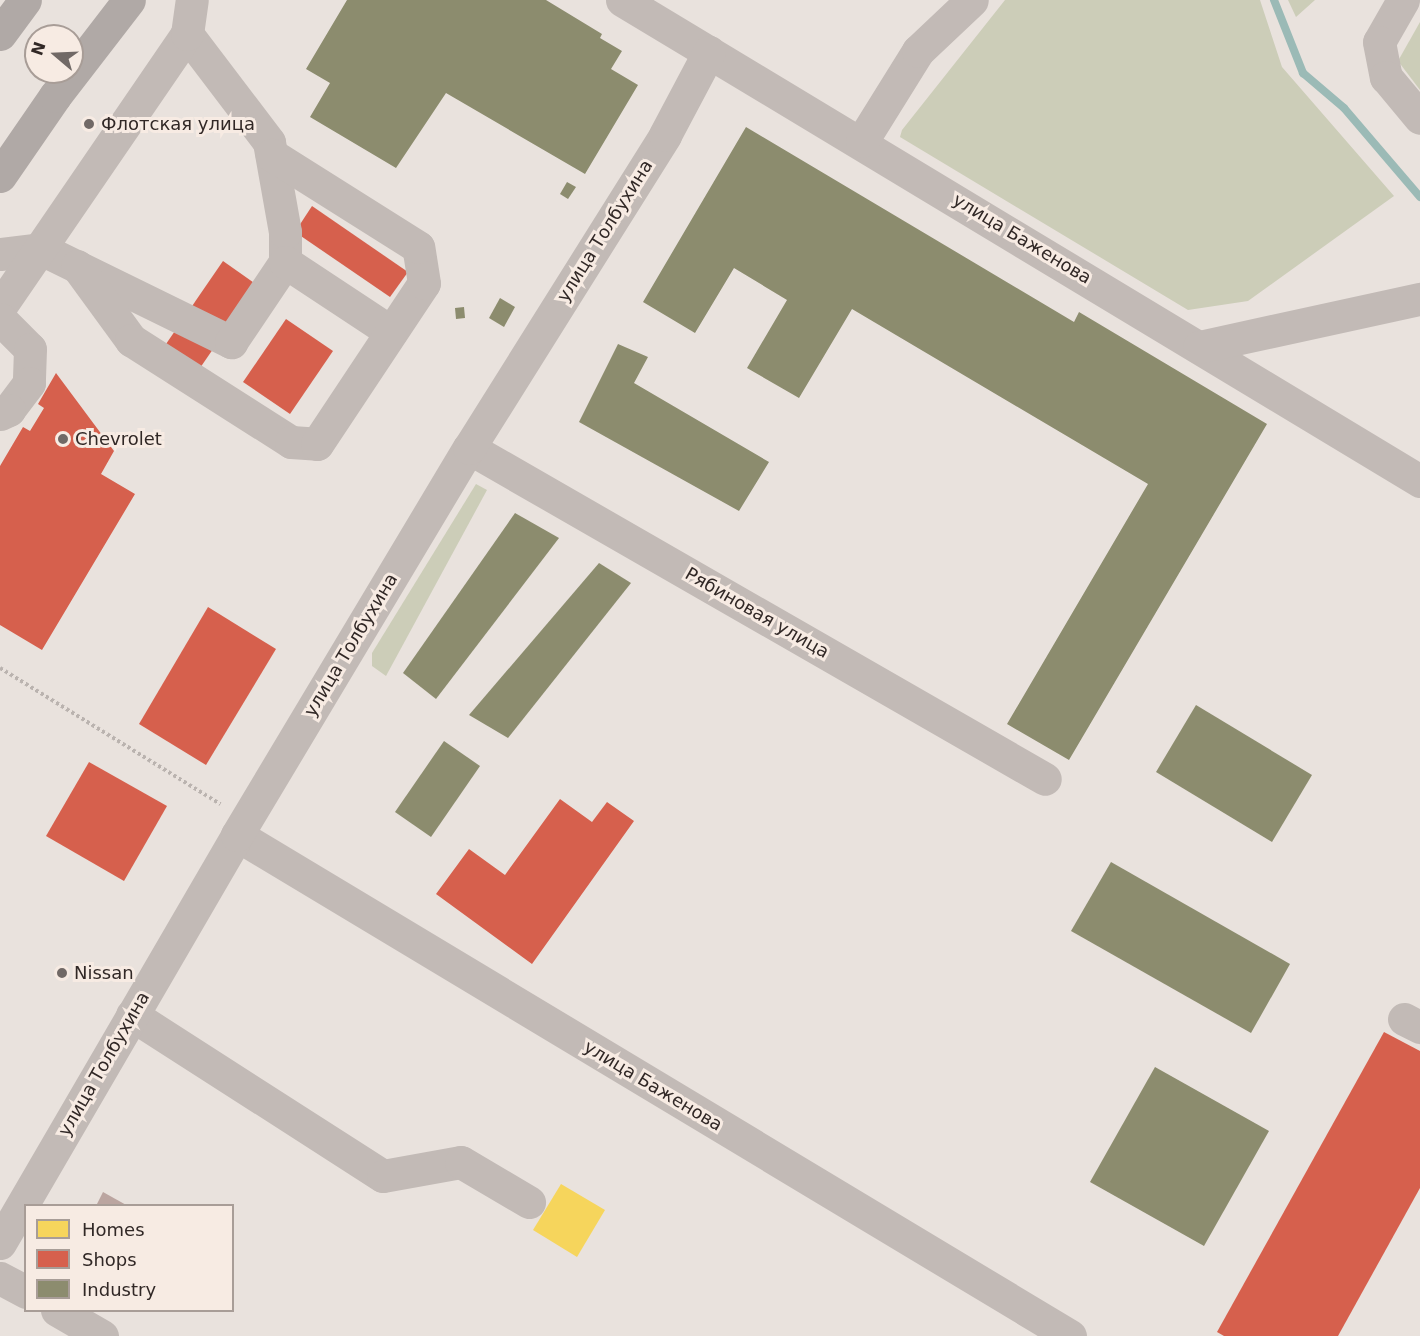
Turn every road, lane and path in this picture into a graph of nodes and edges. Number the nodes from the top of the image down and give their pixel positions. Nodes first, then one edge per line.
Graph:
1 (25, 0) edge
2 (129, 0) edge
3 (192, 0) edge
4 (622, 0) edge
5 (972, 0) edge
6 (1403, 0) edge
7 (0, 34) edge
8 (187, 34) junction
9 (709, 52) junction
10 (1420, 118) edge
11 (862, 141) junction
12 (272, 155) junction
13 (0, 176) edge
14 (41, 249) junction
15 (0, 254) edge
16 (285, 262) junction
17 (77, 266) junction
18 (1420, 300) edge
19 (0, 307) edge
20 (0, 319) edge
21 (391, 332) junction
22 (1199, 347) junction
23 (0, 414) edge
24 (470, 447) junction
25 (1420, 481) edge
26 (0, 668) edge
27 (1045, 779) dead end
28 (241, 828) junction
29 (132, 1015) junction
30 (529, 1202) dead end
31 (4, 1229) edge
32 (0, 1278) edge
33 (24, 1291) edge
34 (59, 1312) edge
35 (102, 1336) edge
36 (1070, 1336) edge

1 - 7 main road
2 - 13 main road
3 - 8 street
4 - 9 street, улица Баженова
5 - 11 street
6 - 10 street
8 - 12 street
8 - 14 street
9 - 11 street, улица Баженова
9 - 24 street, улица Толбухина
11 - 22 street, улица Баженова
12 - 16 street
12 - 21 street
14 - 15 street
14 - 17 street
14 - 19 street
16 - 17 street
16 - 21 street
17 - 21 street
18 - 22 street
20 - 23 street
22 - 25 street, улица Баженова
24 - 27 street, Рябиновая улица
24 - 28 street, улица Толбухина
26 - 28 path
28 - 29 street, улица Толбухина
28 - 36 street, улица Баженова
29 - 30 street
29 - 31 street, улица Толбухина
32 - 33 street
34 - 35 street

